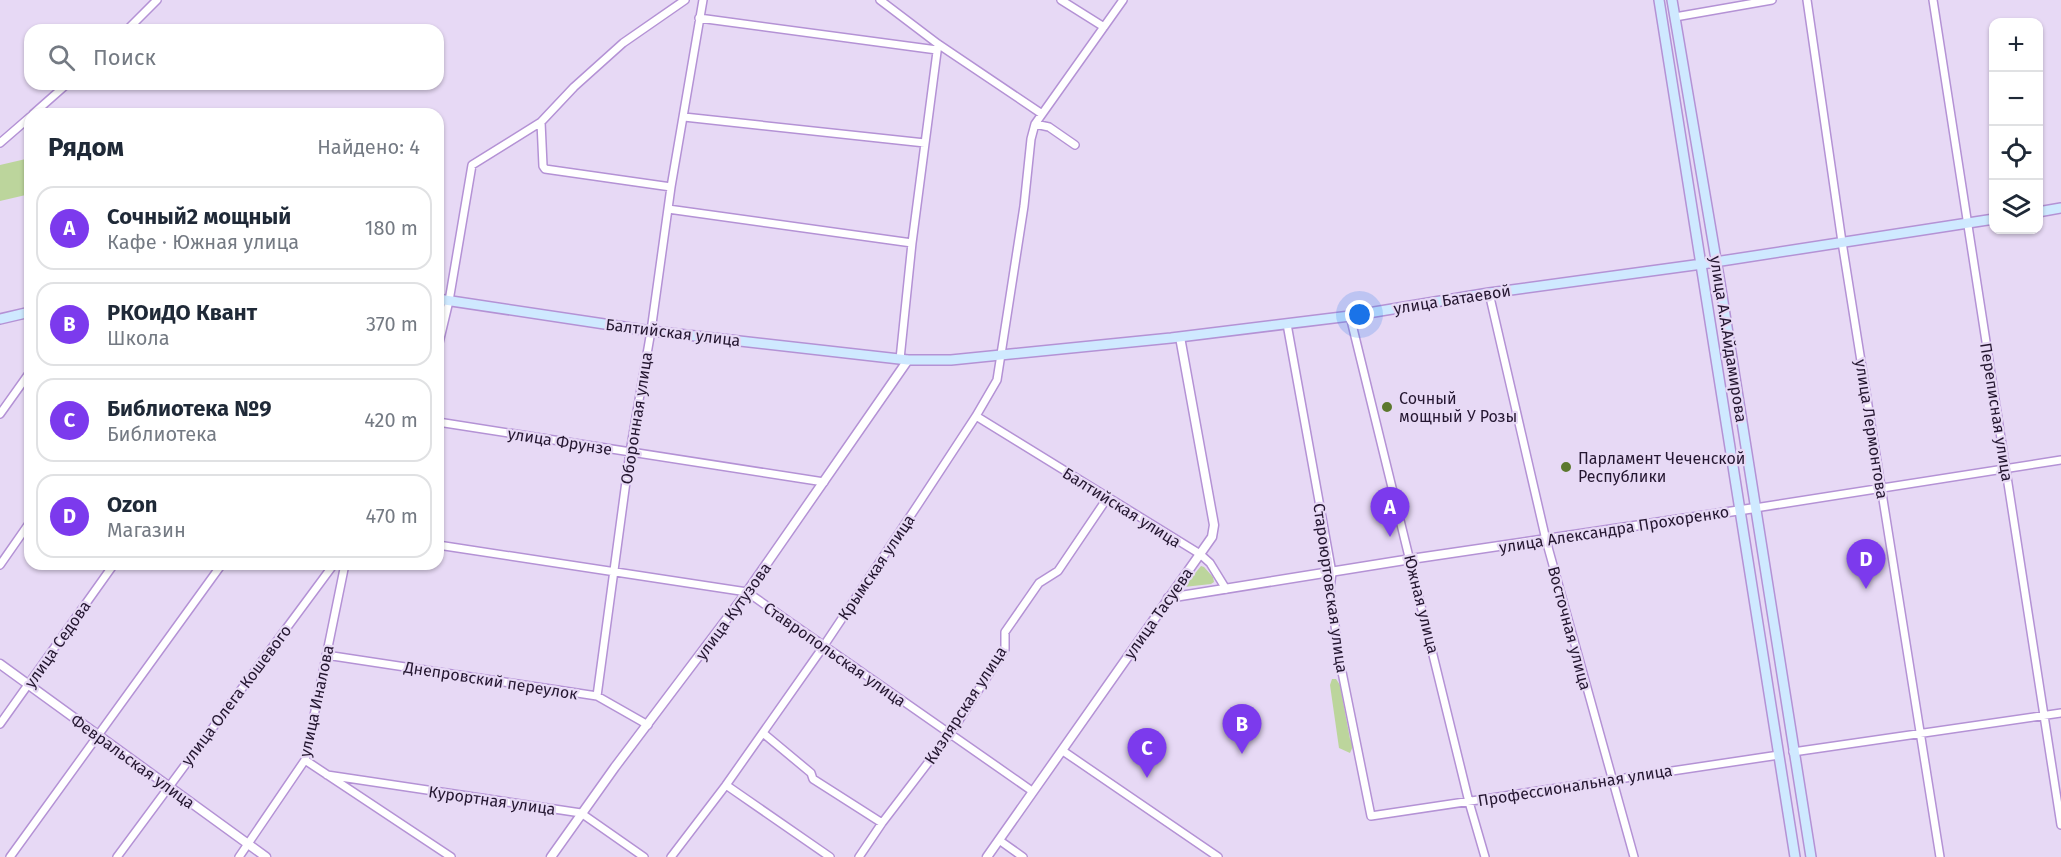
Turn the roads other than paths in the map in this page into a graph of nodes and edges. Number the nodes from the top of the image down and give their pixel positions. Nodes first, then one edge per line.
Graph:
1 (158, 0) edge
2 (685, 0) edge
3 (703, 0) edge
4 (880, 0) edge
5 (1061, 0) edge
6 (1123, 0) edge
7 (1659, 0) edge
8 (1672, 0) edge
9 (1772, 0) edge
10 (1807, 0) edge
11 (1933, 0) edge
12 (1675, 17) junction
13 (699, 18) junction
14 (133, 24) edge
15 (1104, 27) junction
16 (938, 47) junction
17 (60, 90) edge
18 (39, 108) edge
19 (1042, 114) junction
20 (684, 117) junction
21 (24, 121) edge
22 (541, 122) junction
23 (1035, 124) junction
24 (925, 142) junction
25 (0, 143) edge
26 (1075, 145) dead end
27 (671, 187) junction
28 (668, 208) junction
29 (2061, 208) edge
30 (2043, 211) edge
31 (1989, 220) edge
32 (1968, 223) junction
33 (1842, 242) junction
34 (912, 243) junction
35 (1716, 262) junction
36 (1702, 264) junction
37 (1489, 293) junction
38 (444, 300) edge
39 (448, 301) junction
40 (24, 313) edge
41 (1350, 316) junction
42 (0, 319) edge
43 (444, 319) edge
44 (1287, 324) junction
45 (651, 331) junction
46 (1180, 337) junction
47 (1000, 356) junction
48 (904, 359) junction
49 (24, 380) edge
50 (0, 414) edge
51 (976, 416) junction
52 (444, 423) edge
53 (630, 452) junction
54 (2061, 460) edge
55 (2006, 468) junction
56 (824, 482) junction
57 (1882, 488) junction
58 (1107, 497) junction
59 (1755, 508) junction
60 (1741, 510) junction
61 (24, 531) edge
62 (1546, 540) junction
63 (444, 546) edge
64 (1200, 554) junction
65 (1411, 559) junction
66 (0, 565) edge
67 (110, 570) edge
68 (218, 570) edge
69 (330, 570) edge
70 (344, 570) edge
71 (614, 572) junction
72 (1332, 573) junction
73 (1226, 589) junction
74 (747, 592) junction
75 (1168, 598) junction
76 (823, 645) junction
77 (326, 655) junction
78 (0, 664) edge
79 (29, 685) junction
80 (597, 696) junction
81 (2061, 713) edge
82 (2043, 715) junction
83 (0, 724) edge
84 (648, 725) junction
85 (763, 733) junction
86 (1920, 733) junction
87 (950, 734) junction
88 (97, 736) junction
89 (1063, 751) junction
90 (1793, 752) junction
91 (1779, 755) junction
92 (305, 760) junction
93 (327, 776) junction
94 (1611, 779) junction
95 (726, 784) junction
96 (168, 786) junction
97 (1032, 791) junction
98 (1470, 802) junction
99 (581, 813) junction
100 (1371, 816) joint
101 (882, 823) junction
102 (2061, 825) edge
103 (999, 840) junction
104 (249, 844) junction
105 (10, 857) edge
106 (117, 857) edge
107 (239, 857) edge
108 (266, 857) edge
109 (452, 857) edge
110 (551, 857) edge
111 (644, 857) edge
112 (671, 857) edge
113 (831, 857) edge
114 (859, 857) edge
115 (987, 857) edge
116 (1023, 857) edge
117 (1218, 857) edge
118 (1485, 857) edge
119 (1634, 857) edge
120 (1795, 857) edge
121 (1811, 857) edge
122 (1940, 857) edge

1 - 14 street
2 - 22 street
3 - 13 street, Оборонная улица
4 - 16 street
5 - 15 street
6 - 15 street
7 - 36 main road, улица А.А.Айдамирова
8 - 12 main road, улица А.А.Айдамирова
9 - 12 street
10 - 33 street, улица Лермонтова
11 - 32 street, Переписная улица
12 - 35 main road, улица А.А.Айдамирова
13 - 16 street
13 - 20 street, Оборонная улица
15 - 19 street
16 - 19 street
16 - 24 street
17 - 18 street
19 - 23 street
20 - 24 street
20 - 27 street, Оборонная улица
21 - 25 street
22 - 27 street
22 - 39 street
23 - 26 street
23 - 47 street, Крымская улица
24 - 34 street
27 - 28 street, Оборонная улица
28 - 34 street
28 - 45 street, Оборонная улица
29 - 30 main road
31 - 32 main road, улица Батаевой
32 - 33 main road, улица Батаевой
32 - 55 street, Переписная улица
33 - 35 main road, улица Батаевой
33 - 57 street, улица Лермонтова
34 - 48 street
35 - 36 main road, улица Батаевой
35 - 59 main road, улица А.А.Айдамирова
36 - 37 main road, улица Батаевой
36 - 60 main road, улица А.А.Айдамирова
37 - 41 main road, улица Батаевой
37 - 62 street, Восточная улица
38 - 39 main road, Балтийская улица
39 - 43 street
39 - 45 main road, Балтийская улица
40 - 42 main road
41 - 44 main road, улица Батаевой
41 - 65 street, Южная улица
44 - 46 main road, улица Батаевой
44 - 72 street, Староюртовская улица
45 - 48 main road, Балтийская улица
45 - 53 street, Оборонная улица
46 - 47 main road, улица Батаевой
46 - 64 street, улица Тасуева
47 - 48 main road, улица Батаевой
47 - 51 street, Крымская улица
48 - 56 street, улица Кутузова
49 - 50 street
51 - 58 street, Балтийская улица
51 - 76 street, Крымская улица
52 - 53 street, улица Фрунзе
53 - 56 street, улица Фрунзе
53 - 71 street, Оборонная улица
54 - 55 street, улица Александра Прохоренко
55 - 57 street, улица Александра Прохоренко
55 - 82 street, Переписная улица
56 - 74 street, улица Кутузова
57 - 59 street, улица Александра Прохоренко
57 - 86 street, улица Лермонтова
58 - 64 street, Балтийская улица
58 - 87 street, Кизлярская улица
59 - 60 street, улица Александра Прохоренко
59 - 90 main road, улица А.А.Айдамирова
60 - 62 street, улица Александра Прохоренко
60 - 91 main road, улица А.А.Айдамирова
61 - 66 street
62 - 65 street, улица Александра Прохоренко
62 - 94 street, Восточная улица
63 - 71 street, Ставропольская улица
64 - 73 street, Балтийская улица
64 - 75 street, улица Тасуева
65 - 72 street, улица Александра Прохоренко
65 - 98 street, Южная улица
67 - 79 street, улица Седова
68 - 88 street
69 - 96 street, улица Олега Кошевого
70 - 77 street, улица Иналова
71 - 74 street, Ставропольская улица
71 - 80 street, Оборонная улица
72 - 73 street, улица Александра Прохоренко
72 - 100 street, Староюртовская улица
73 - 75 street, улица Александра Прохоренко
74 - 76 street, Ставропольская улица
74 - 84 street, улица Кутузова
75 - 89 street, улица Тасуева
76 - 85 street, Крымская улица
76 - 87 street, Ставропольская улица
77 - 80 street, Днепровский переулок
77 - 92 street, улица Иналова
78 - 79 street, Февральская улица
79 - 83 street, улица Седова
79 - 88 street, Февральская улица
80 - 84 street, Днепровский переулок
81 - 82 street
82 - 86 street
82 - 102 street, Переписная улица
84 - 99 street, улица Кутузова
85 - 95 street, Крымская улица
85 - 101 street
86 - 90 street
86 - 122 street, улица Лермонтова
87 - 97 street, Ставропольская улица
87 - 101 street, Кизлярская улица
88 - 96 street, Февральская улица
88 - 105 street
89 - 97 street, улица Тасуева
89 - 117 street
90 - 121 main road, улица А.А.Айдамирова
91 - 94 street, Профессиональная улица
91 - 120 main road, улица А.А.Айдамирова
92 - 93 street
92 - 104 street, улица Иналова
93 - 99 street, Курортная улица
93 - 109 street
94 - 98 street, Профессиональная улица
94 - 119 street, Восточная улица
95 - 112 street, Крымская улица
95 - 113 street
96 - 104 street, Февральская улица
96 - 106 street, улица Олега Кошевого
97 - 103 street, улица Тасуева
98 - 100 street, Профессиональная улица
98 - 118 street, Южная улица
99 - 110 street, улица Кутузова
99 - 111 street, Курортная улица
101 - 114 street, Кизлярская улица
103 - 115 street, улица Тасуева
103 - 116 street
104 - 107 street, улица Иналова
104 - 108 street, Февральская улица

